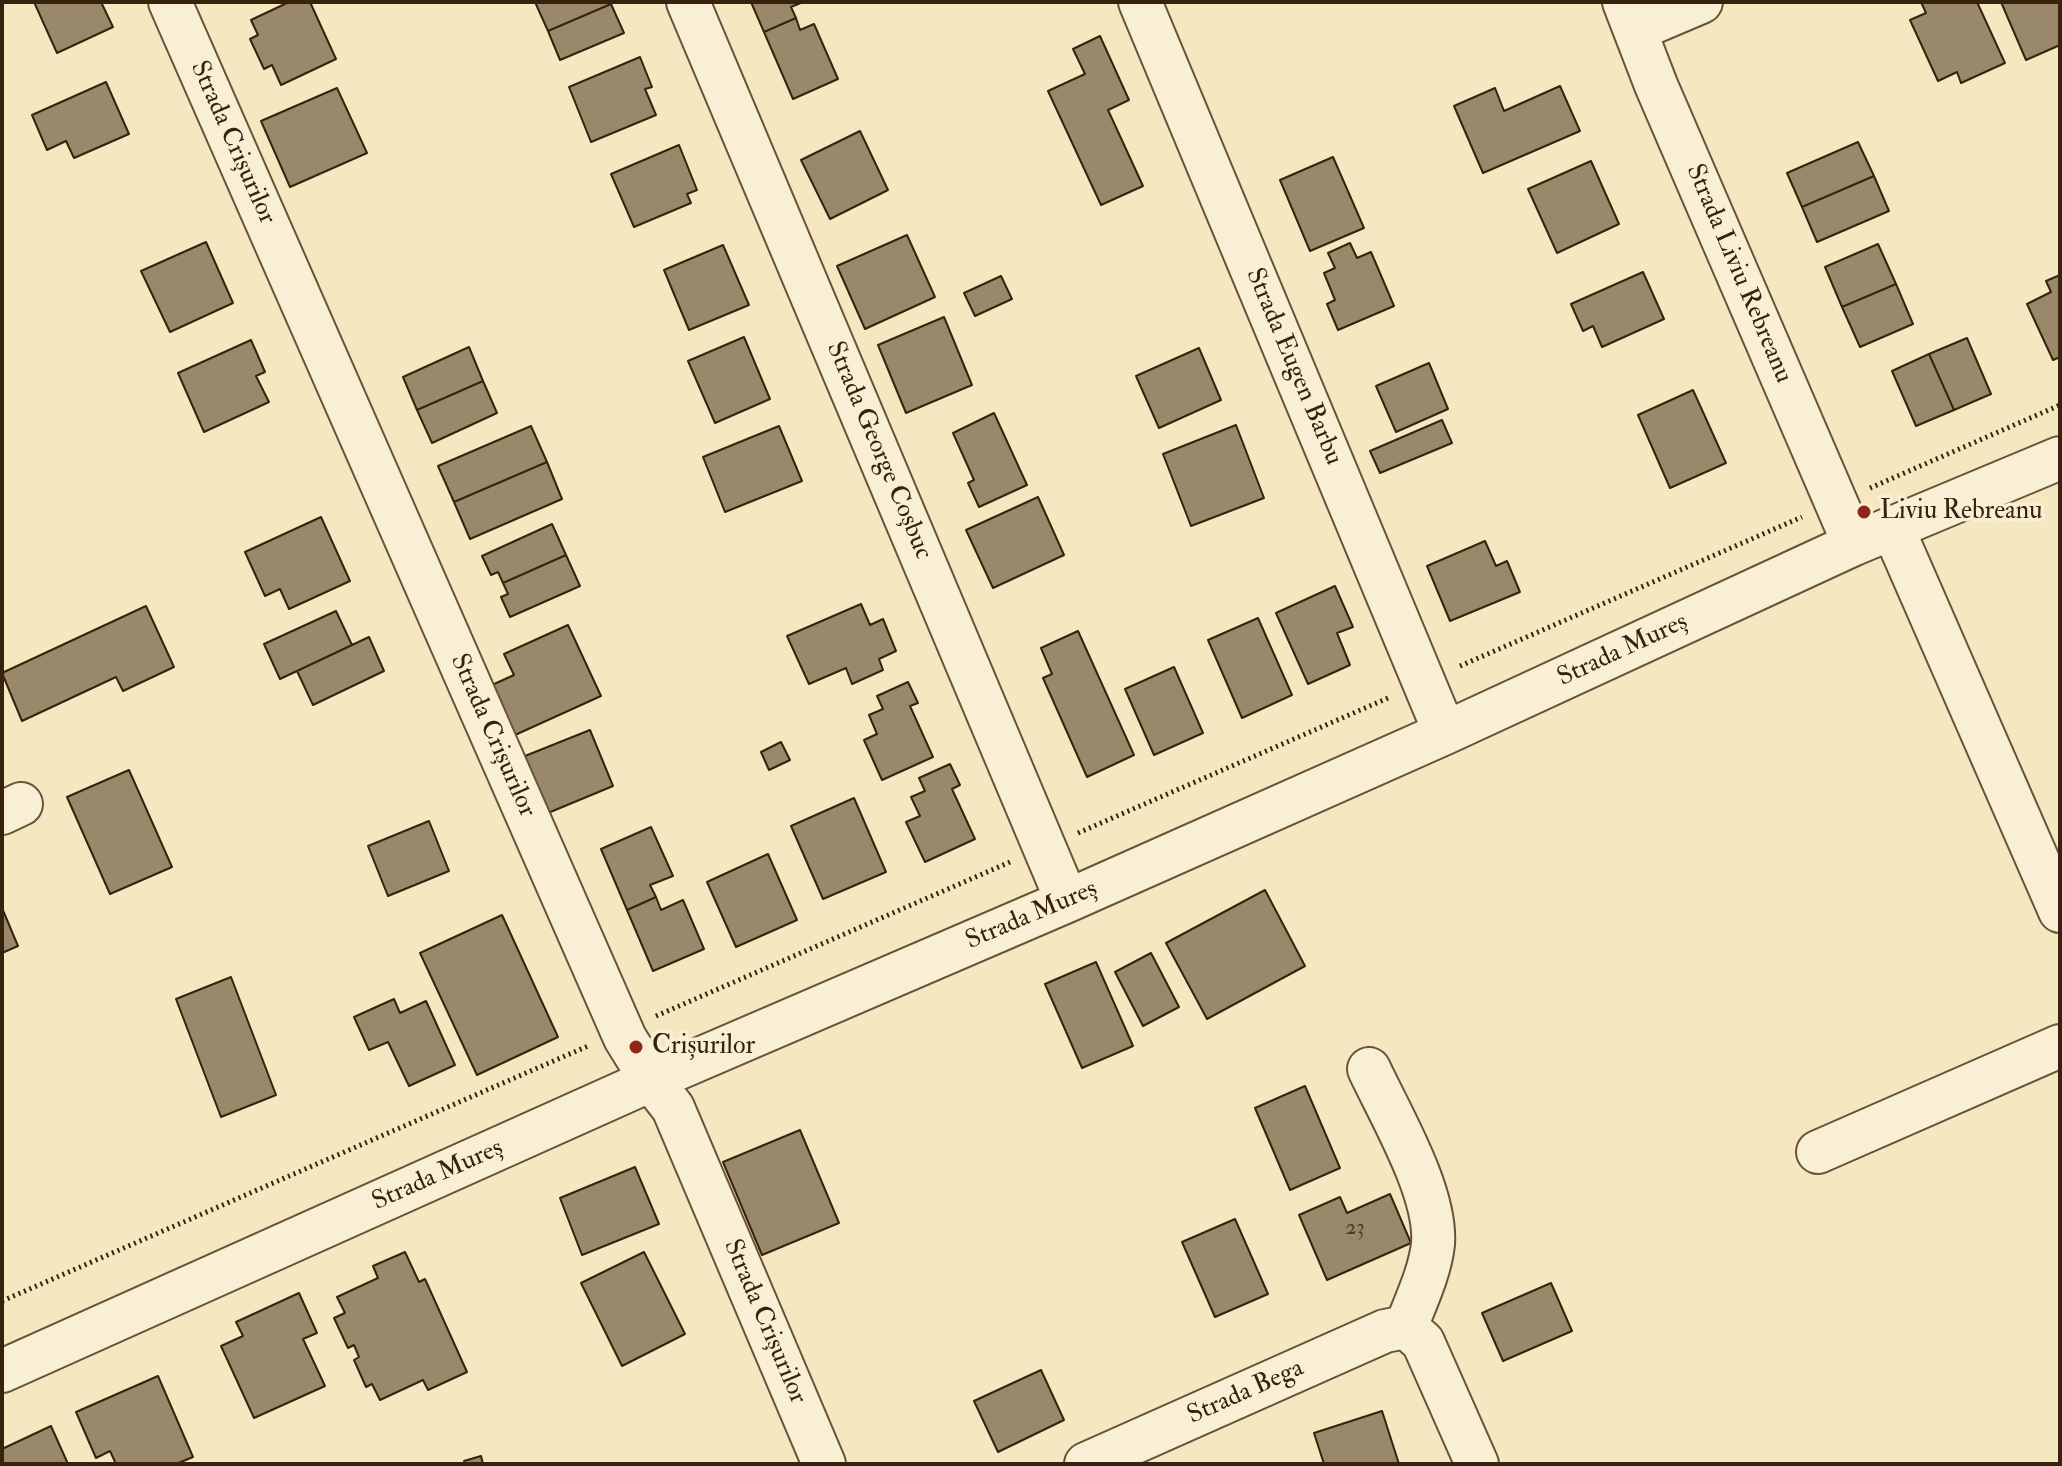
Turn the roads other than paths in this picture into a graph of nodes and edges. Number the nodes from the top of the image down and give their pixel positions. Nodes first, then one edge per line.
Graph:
1 (170, 2) edge
2 (688, 2) edge
3 (1140, 2) edge
4 (1701, 2) edge
5 (1629, 16) edge
6 (2060, 458) edge
7 (1893, 529) junction
8 (1854, 544) junction
9 (1445, 733) junction
10 (1067, 901) junction
11 (2060, 911) edge
12 (2060, 1046) edge
13 (1369, 1069) dead end
14 (651, 1080) junction
15 (1818, 1152) dead end
16 (1406, 1327) junction
17 (2, 1371) edge
18 (824, 1464) edge
19 (1086, 1464) edge
20 (1477, 1464) edge

1 - 14 street, Strada Crișurilor
2 - 10 street, Strada George Coșbuc
3 - 9 street, Strada Eugen Barbu
4 - 5 street
5 - 8 street, Strada Liviu Rebreanu
6 - 7 street, Strada Mureș
7 - 8 street, Strada Mureș
7 - 11 street
8 - 9 street, Strada Mureș
9 - 10 street, Strada Mureș
10 - 14 street, Strada Mureș
12 - 15 street
13 - 16 street
14 - 17 street, Strada Mureș
14 - 18 street, Strada Crișurilor
16 - 19 street, Strada Bega
16 - 20 street

